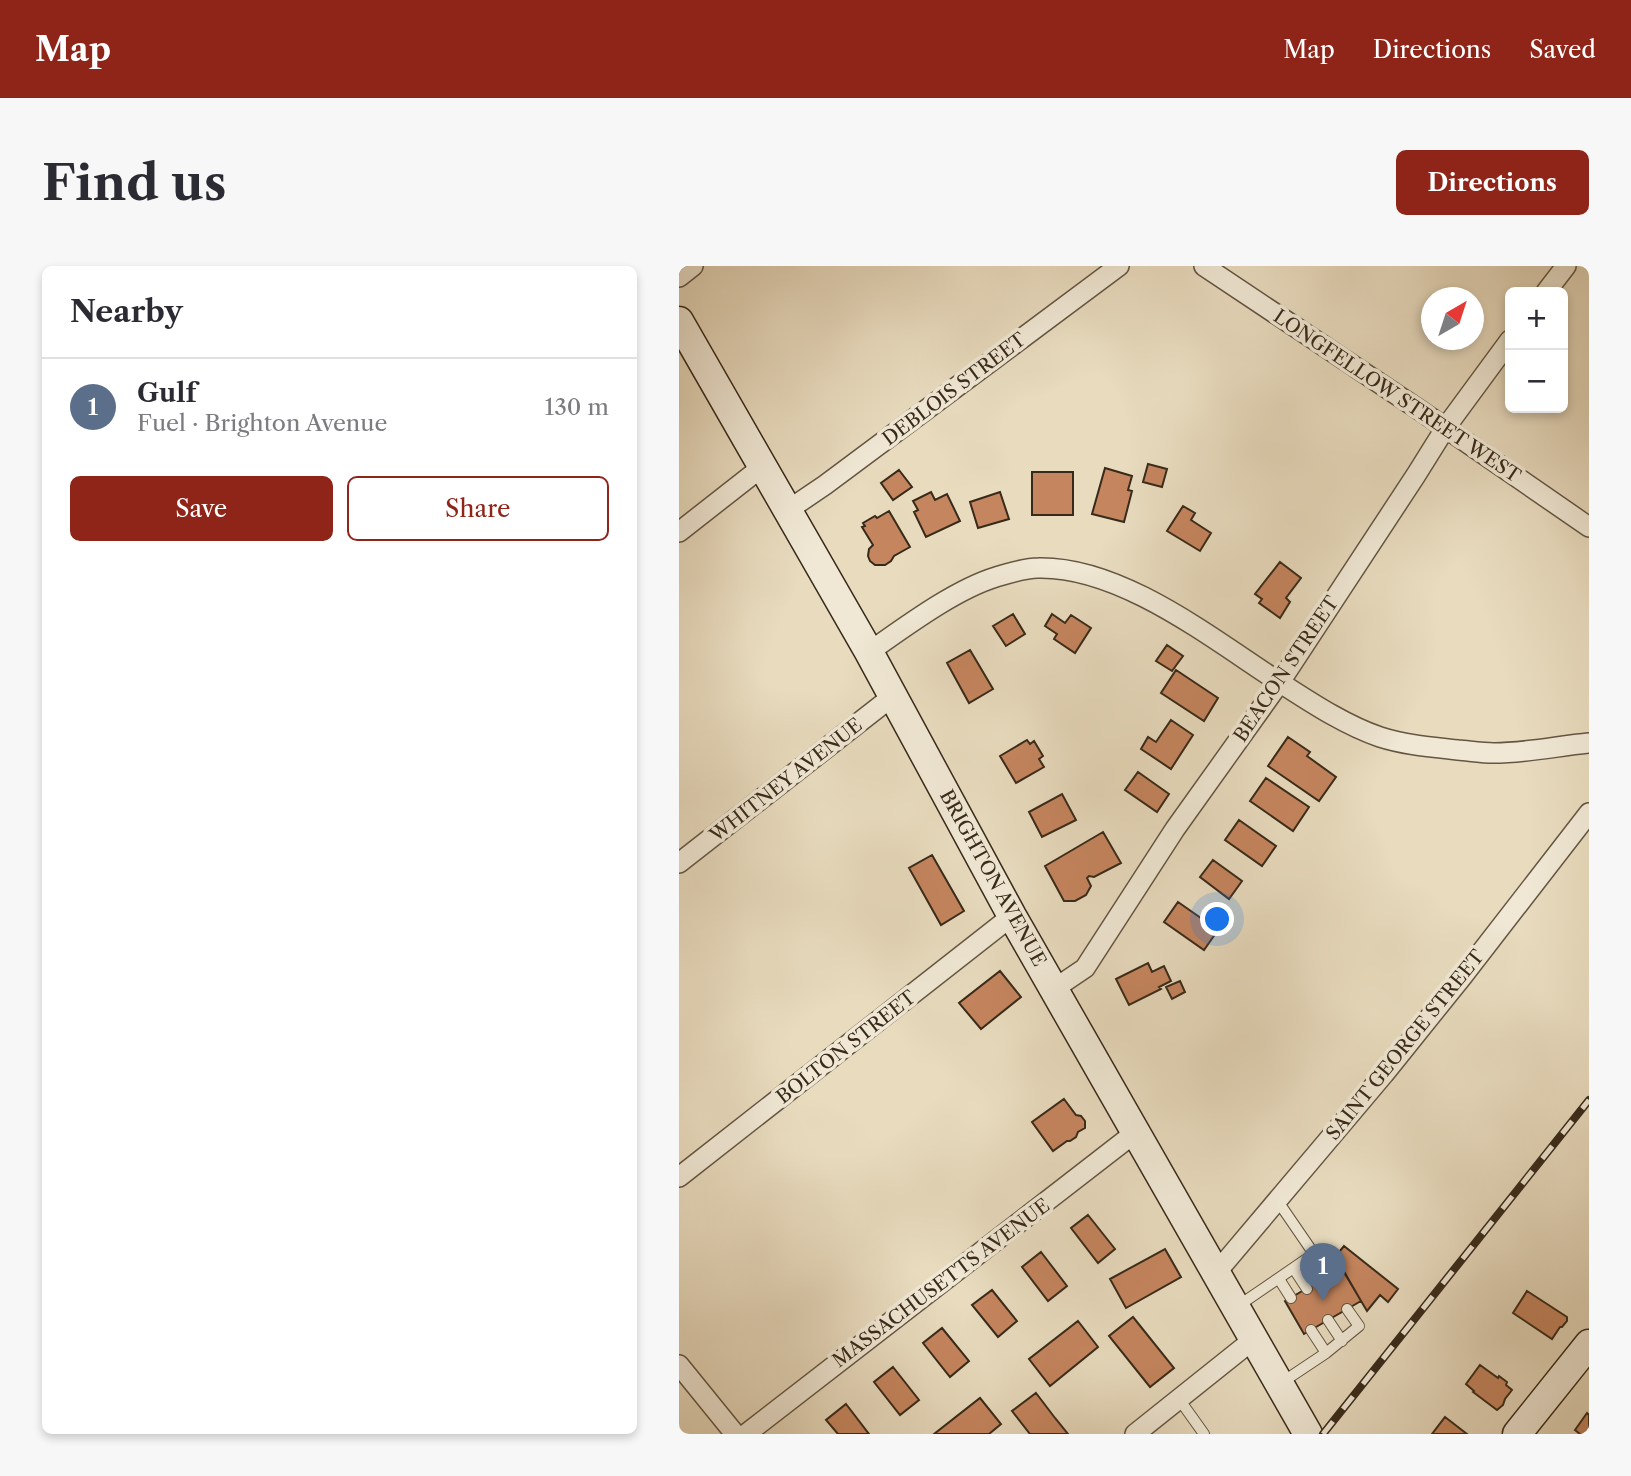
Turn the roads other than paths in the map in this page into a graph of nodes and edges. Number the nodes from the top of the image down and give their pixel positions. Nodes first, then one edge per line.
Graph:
1 (693, 266) edge
2 (1119, 266) edge
3 (1204, 266) edge
4 (1566, 266) edge
5 (679, 277) edge
6 (1550, 287) edge
7 (679, 321) edge
8 (1505, 348) edge
9 (1445, 427) junction
10 (762, 467) junction
11 (788, 510) junction
12 (1589, 527) edge
13 (679, 532) edge
14 (869, 652) junction
15 (1280, 682) junction
16 (893, 696) junction
17 (1589, 743) edge
18 (1589, 813) edge
19 (679, 863) edge
20 (1012, 916) junction
21 (1054, 989) junction
22 (1136, 1132) junction
23 (679, 1177) edge
24 (1277, 1200) junction
25 (1314, 1254) junction
26 (1294, 1269) junction
27 (1216, 1273) junction
28 (1327, 1276) dead end
29 (1279, 1279) junction
30 (1307, 1289) dead end
31 (1291, 1298) dead end
32 (1236, 1308) junction
33 (1347, 1309) dead end
34 (1328, 1320) dead end
35 (1311, 1330) dead end
36 (1254, 1339) junction
37 (1342, 1340) junction
38 (1589, 1344) edge
39 (1326, 1353) junction
40 (679, 1365) edge
41 (1280, 1383) junction
42 (1179, 1399) junction
43 (735, 1434) edge
44 (745, 1434) edge
45 (1135, 1434) edge
46 (1204, 1434) edge
47 (1308, 1434) edge
48 (1517, 1434) edge

1 - 5 street
2 - 11 street, DEBLOIS STREET
3 - 9 street, LONGFELLOW STREET WEST
4 - 6 street
7 - 10 main road, BRIGHTON AVENUE
8 - 9 street, BEACON STREET
9 - 12 street, LONGFELLOW STREET WEST
9 - 15 street, BEACON STREET
10 - 11 main road, BRIGHTON AVENUE
10 - 13 street
11 - 14 main road, BRIGHTON AVENUE
14 - 15 street
14 - 16 main road, BRIGHTON AVENUE
15 - 17 street
15 - 21 street, BEACON STREET
16 - 19 street, WHITNEY AVENUE
16 - 20 main road, BRIGHTON AVENUE
18 - 24 street, SAINT GEORGE STREET
20 - 21 main road, BRIGHTON AVENUE
20 - 23 street, BOLTON STREET
21 - 22 main road, BRIGHTON AVENUE
22 - 27 main road, BRIGHTON AVENUE
22 - 44 street, MASSACHUSETTS AVENUE
24 - 25 lane
24 - 27 street, SAINT GEORGE STREET
25 - 26 lane
25 - 28 lane
26 - 29 lane
26 - 30 lane
27 - 32 main road, BRIGHTON AVENUE
29 - 31 lane
29 - 32 lane
32 - 36 main road, BRIGHTON AVENUE
33 - 37 lane
34 - 37 lane
35 - 39 lane
36 - 41 main road, BRIGHTON AVENUE
36 - 42 street
37 - 39 lane
38 - 48 main road
39 - 41 lane
40 - 43 street
41 - 47 main road, BRIGHTON AVENUE
42 - 45 street
42 - 46 lane

